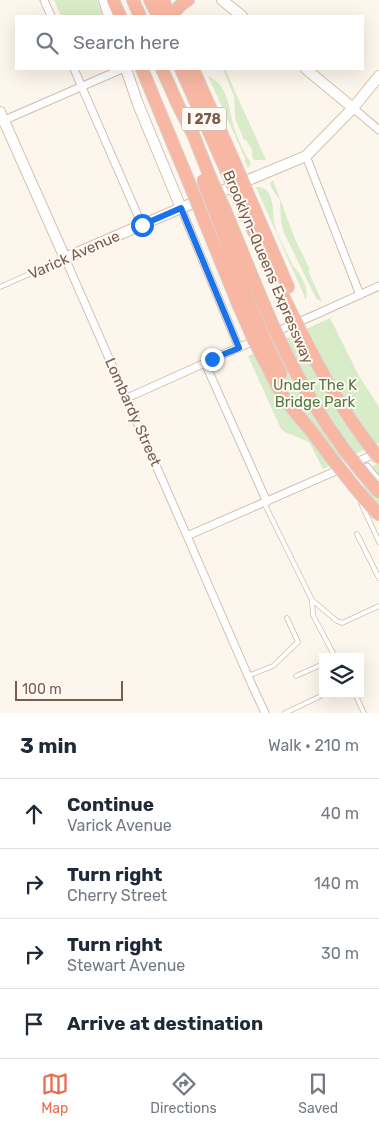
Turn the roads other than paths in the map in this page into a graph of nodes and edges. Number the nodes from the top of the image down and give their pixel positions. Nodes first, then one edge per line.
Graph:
1 (44, 0) edge
2 (104, 0) edge
3 (113, 0) edge
4 (133, 0) edge
5 (150, 0) edge
6 (163, 0) edge
7 (188, 0) edge
8 (222, 0) edge
9 (51, 15) edge
10 (109, 15) edge
11 (120, 15) edge
12 (140, 15) edge
13 (158, 15) edge
14 (170, 15) edge
15 (172, 15) edge
16 (241, 15) edge
17 (74, 70) edge
18 (120, 70) edge
19 (126, 70) edge
20 (142, 70) edge
21 (162, 70) edge
22 (182, 70) edge
23 (193, 70) edge
24 (307, 70) edge
25 (379, 76) edge
26 (82, 86) junction
27 (353, 108) junction
28 (1, 118) edge
29 (379, 130) edge
30 (306, 156) junction
31 (231, 168) junction
32 (181, 208) junction
33 (215, 215) junction
34 (142, 225) junction
35 (61, 260) junction
36 (379, 286) edge
37 (0, 287) edge
38 (360, 295) junction
39 (250, 302) junction
40 (239, 348) junction
41 (209, 361) junction
42 (126, 398) junction
43 (379, 452) edge
44 (379, 458) edge
45 (367, 466) dead end
46 (345, 468) junction
47 (379, 480) edge
48 (379, 492) edge
49 (359, 498) joint
50 (265, 503) junction
51 (379, 515) edge
52 (357, 534) dead end
53 (188, 536) junction
54 (379, 542) edge
55 (379, 578) edge
56 (312, 600) junction
57 (379, 606) edge
58 (288, 618) dead end
59 (332, 653) edge
60 (319, 666) edge
61 (248, 676) junction
62 (296, 676) dead end
63 (319, 697) edge
64 (357, 698) edge
65 (265, 713) edge
66 (285, 713) edge
67 (364, 713) edge

1 - 9 street
2 - 10 main road
3 - 11 highway
4 - 12 highway
5 - 13 highway
6 - 14 highway
7 - 15 highway
8 - 16 main road
17 - 26 street
18 - 26 street
19 - 32 main road
20 - 33 highway, bridge
21 - 33 highway, I 278, bridge
22 - 31 highway, Brooklyn-Queens Expressway / I 278
23 - 31 highway
24 - 27 main road
25 - 27 main road, Varick Avenue
26 - 28 street
26 - 34 street
27 - 29 street
27 - 30 main road, Varick Avenue
28 - 35 main road, Lombardy Street
30 - 32 main road, Varick Avenue
30 - 38 street
31 - 44 highway, Brooklyn-Queens Expressway / I 278, bridge
32 - 34 main road, Varick Avenue
32 - 40 street
33 - 39 highway, I 278
34 - 35 main road, Varick Avenue
35 - 37 lane, Varick Avenue
35 - 42 street, Lombardy Street
36 - 38 street
38 - 40 street
39 - 48 highway, Brooklyn-Queens Expressway / I 278, bridge
39 - 51 highway, bridge
40 - 41 street
41 - 42 street
41 - 50 street
42 - 53 street, Lombardy Street
43 - 46 street
45 - 47 street
46 - 49 street
46 - 50 street
49 - 54 lane
50 - 53 street
50 - 56 lane
52 - 55 lane
53 - 61 street, Lombardy Street
56 - 57 lane
56 - 59 lane
58 - 61 lane
60 - 62 lane
61 - 65 street, Lombardy Street
63 - 66 lane
64 - 67 lane

